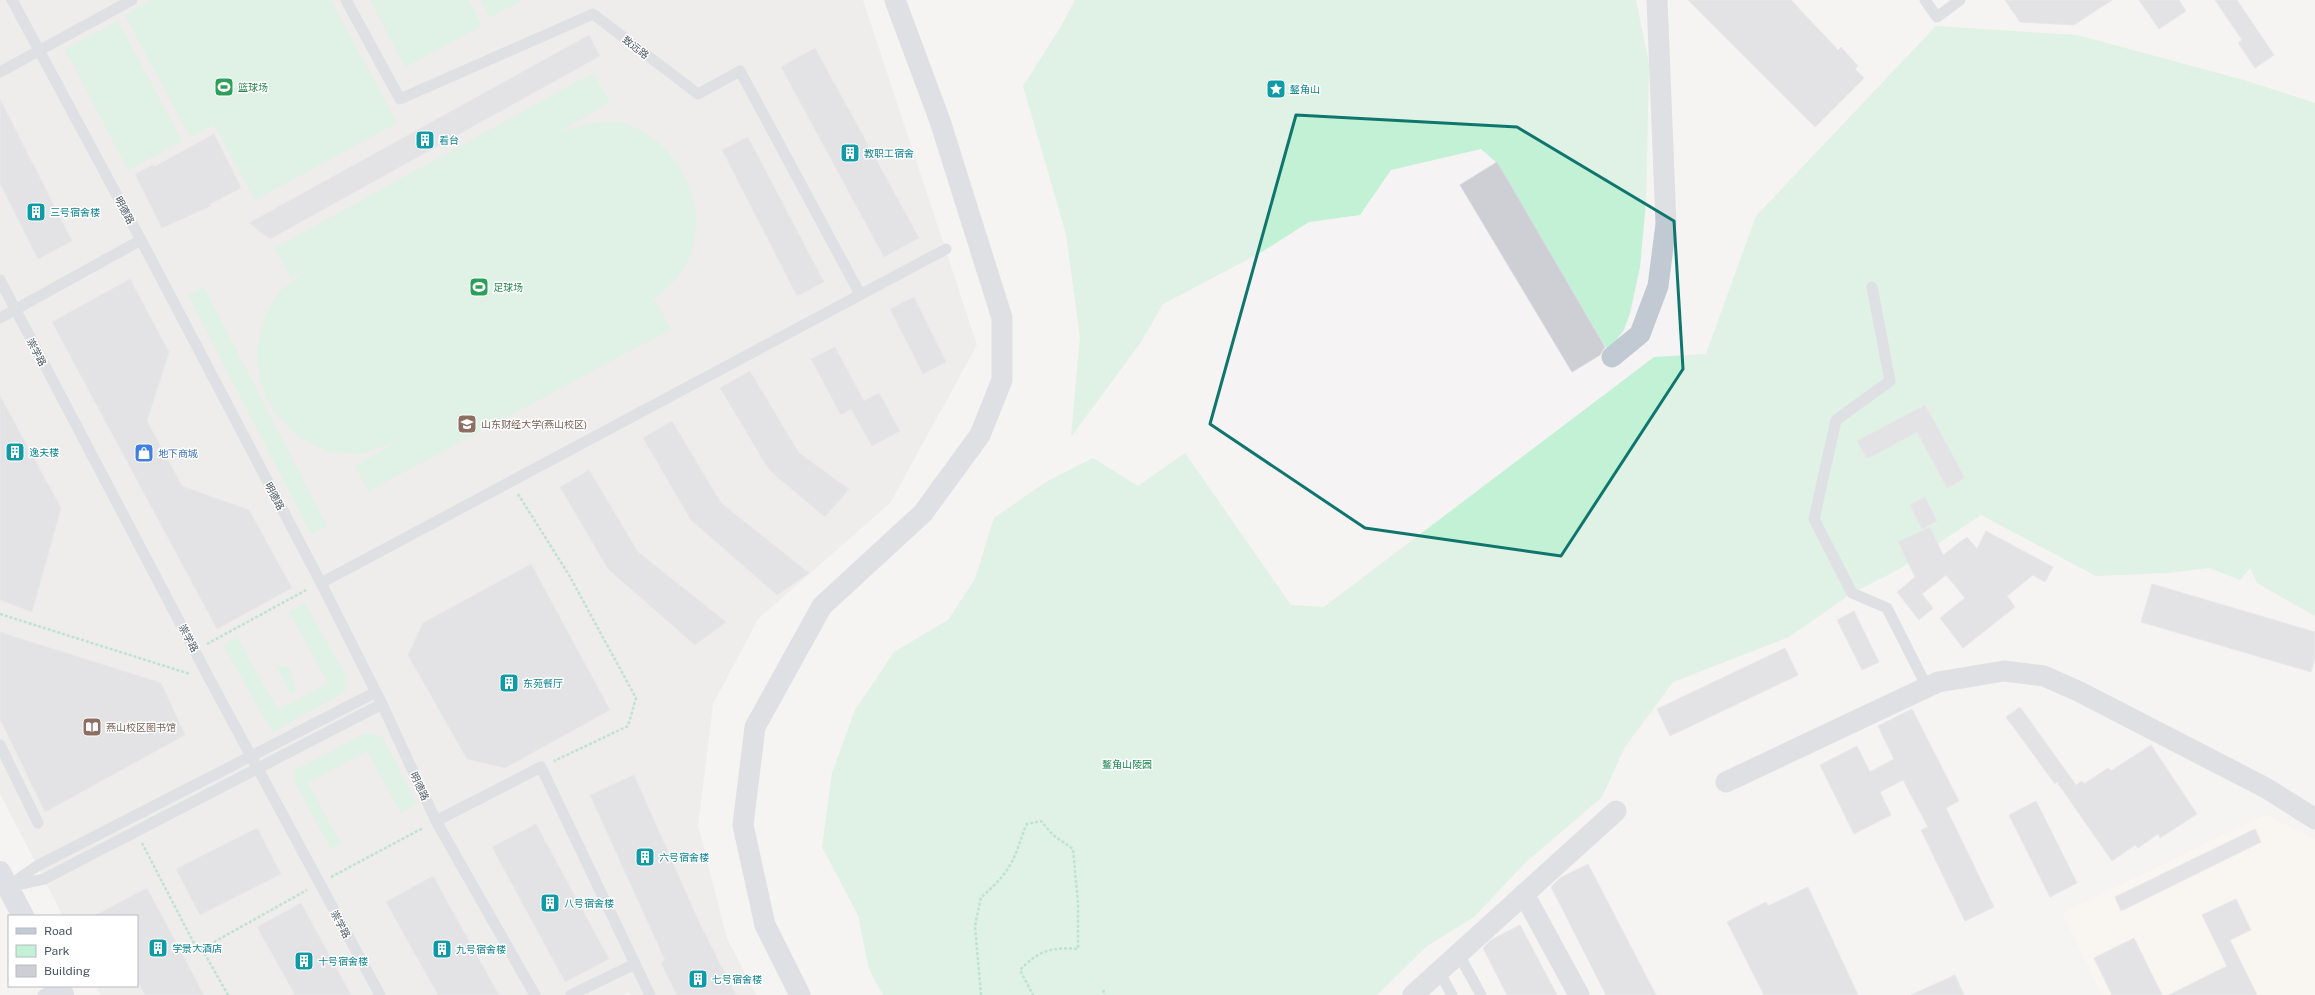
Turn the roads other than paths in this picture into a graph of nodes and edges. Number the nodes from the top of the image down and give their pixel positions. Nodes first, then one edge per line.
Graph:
1 (12, 0) edge
2 (132, 0) edge
3 (346, 0) edge
4 (896, 0) edge
5 (1657, 0) edge
6 (1925, 0) edge
7 (1960, 0) edge
8 (40, 52) junction
9 (0, 72) edge
10 (141, 240) junction
11 (946, 249) dead end
12 (0, 280) edge
13 (1872, 287) dead end
14 (860, 294) junction
15 (15, 310) junction
16 (0, 318) edge
17 (1612, 357) dead end
18 (321, 583) junction
19 (1927, 688) junction
20 (376, 692) junction
21 (382, 704) junction
22 (0, 745) edge
23 (251, 755) junction
24 (258, 769) junction
25 (1726, 782) dead end
26 (1616, 811) dead end
27 (2315, 819) edge
28 (436, 821) junction
29 (38, 823) dead end
30 (2, 883) edge
31 (1524, 894) junction
32 (22, 915) edge
33 (1458, 953) junction
34 (635, 964) junction
35 (1439, 971) junction
36 (57, 987) edge
37 (42, 995) edge
38 (380, 995) edge
39 (535, 995) edge
40 (571, 995) edge
41 (650, 995) edge
42 (800, 995) edge
43 (1413, 995) edge
44 (1452, 995) edge
45 (1481, 995) edge
46 (1579, 995) edge

1 - 8 lane, 明德路
2 - 8 lane
3 - 14 lane, 致远路
4 - 42 street
5 - 17 street
6 - 7 lane
8 - 9 lane
8 - 10 lane, 明德路
10 - 15 lane
10 - 18 lane, 明德路
11 - 14 lane
12 - 15 lane, 崇学路
13 - 19 lane
14 - 18 lane
15 - 16 lane
15 - 23 lane, 崇学路
18 - 20 lane, 明德路
19 - 25 street
19 - 27 street
20 - 21 lane, 明德路
20 - 23 lane
21 - 24 lane
21 - 28 lane, 明德路
22 - 29 lane
23 - 24 lane, 崇学路
23 - 30 lane
24 - 30 lane
24 - 38 lane, 崇学路
26 - 31 street
28 - 34 lane
28 - 39 lane, 明德路
30 - 32 main road
31 - 33 street
31 - 46 street
33 - 35 street
33 - 45 lane
34 - 40 lane
34 - 41 lane
35 - 43 street
35 - 44 lane
36 - 37 lane

